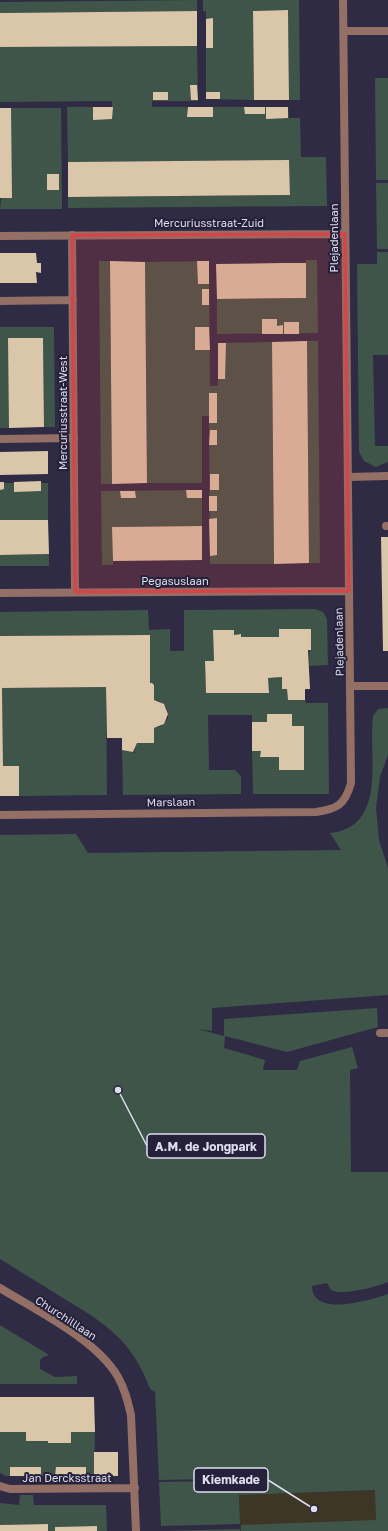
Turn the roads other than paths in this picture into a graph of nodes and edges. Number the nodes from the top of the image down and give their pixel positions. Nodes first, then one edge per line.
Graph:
1 (343, 0) edge
2 (344, 31) junction
3 (388, 31) edge
4 (72, 234) junction
5 (345, 234) junction
6 (0, 236) edge
7 (73, 300) junction
8 (0, 301) edge
9 (74, 438) junction
10 (0, 439) edge
11 (348, 476) junction
12 (388, 476) edge
13 (349, 591) junction
14 (75, 592) junction
15 (0, 593) edge
16 (350, 686) junction
17 (388, 686) edge
18 (341, 805) joint
19 (0, 815) edge
20 (0, 1288) edge
21 (0, 1486) edge
22 (135, 1488) junction
23 (136, 1531) edge

1 - 2 street, Plejadenlaan
2 - 3 street
2 - 5 street, Plejadenlaan
4 - 5 street, Mercuriusstraat-Zuid
4 - 6 street, Mercuriusstraat-Zuid
4 - 7 street, Mercuriusstraat-West
5 - 11 street, Plejadenlaan
7 - 8 street
7 - 9 street, Mercuriusstraat-West
9 - 10 street
9 - 14 street, Mercuriusstraat-West
11 - 12 street
11 - 13 street, Plejadenlaan
13 - 14 street, Pegasuslaan
13 - 16 street, Plejadenlaan
14 - 15 street, Pegasuslaan
16 - 17 street
16 - 18 street, Plejadenlaan
18 - 19 street, Marslaan
20 - 22 street, Churchilllaan
21 - 22 street, Jan Dercksstraat
22 - 23 street, Churchilllaan

